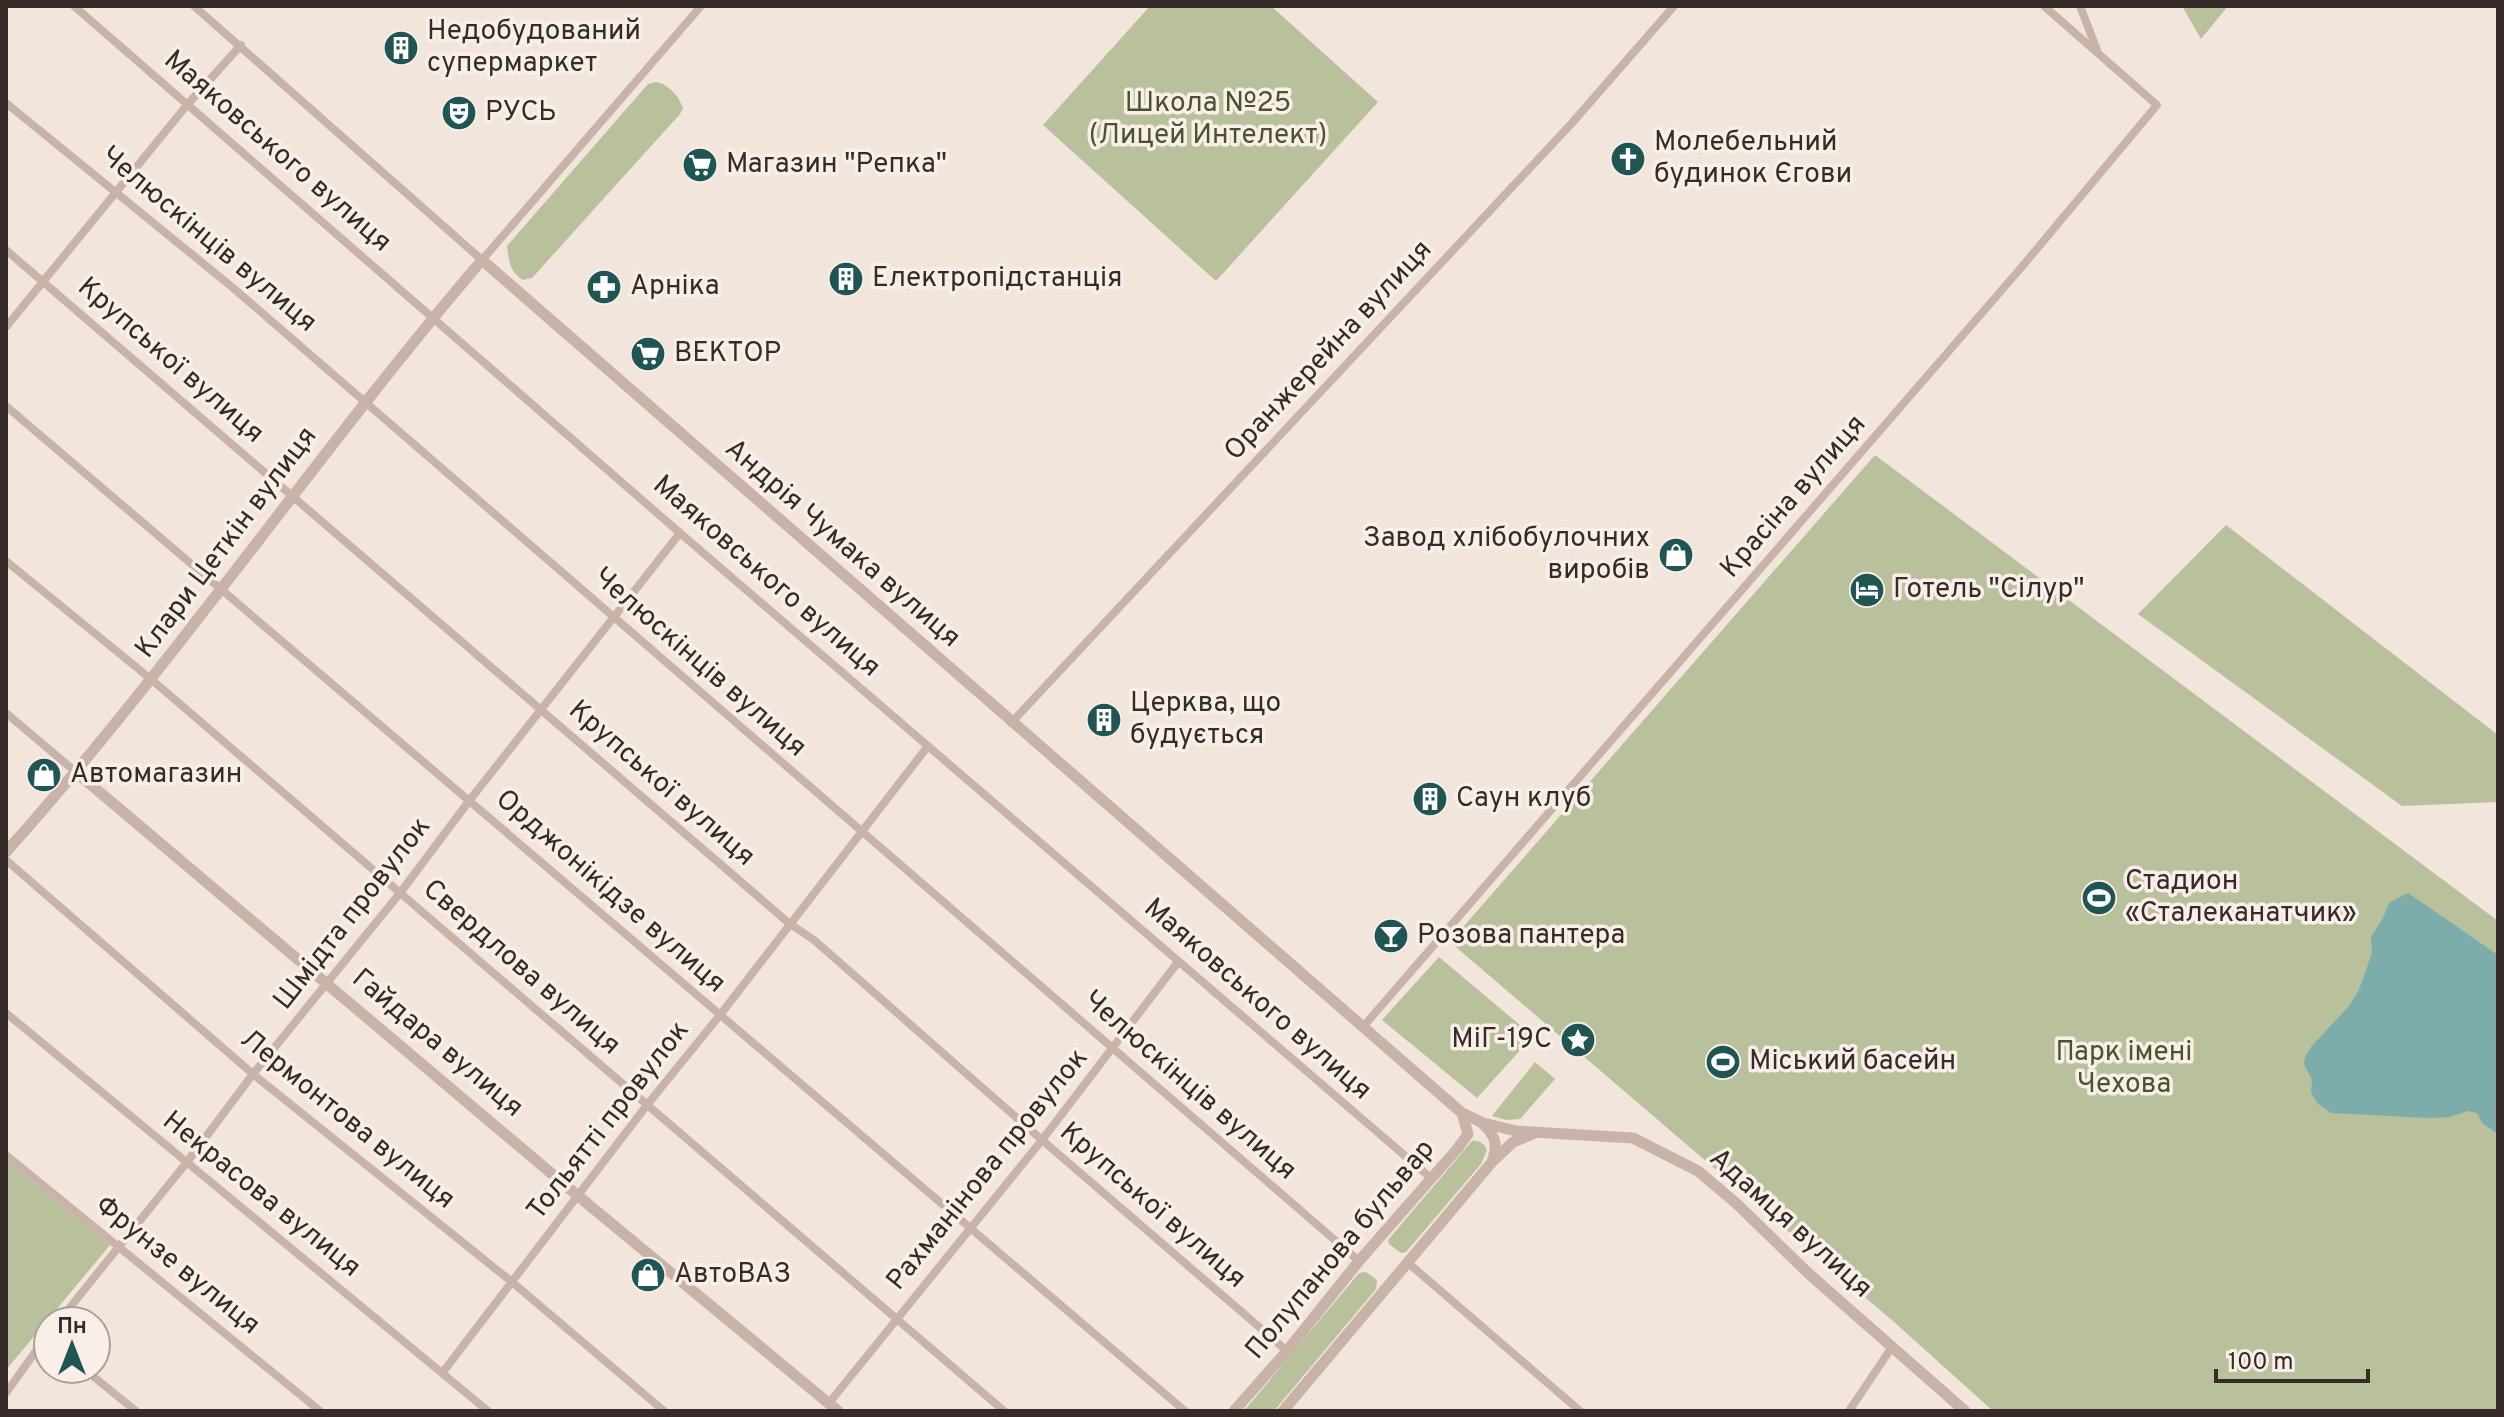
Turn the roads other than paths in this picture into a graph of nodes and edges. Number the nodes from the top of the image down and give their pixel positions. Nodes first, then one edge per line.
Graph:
1 (74, 6) edge
2 (194, 6) edge
3 (701, 6) edge
4 (1674, 6) edge
5 (2044, 6) edge
6 (2080, 6) edge
7 (241, 45) junction
8 (2098, 53) junction
9 (6, 103) edge
10 (187, 105) junction
11 (118, 191) junction
12 (6, 250) edge
13 (482, 260) junction
14 (43, 281) junction
15 (434, 317) junction
16 (6, 327) edge
17 (365, 403) junction
18 (6, 406) edge
19 (292, 495) junction
20 (680, 533) junction
21 (6, 561) edge
22 (222, 590) junction
23 (614, 618) junction
24 (152, 680) junction
25 (541, 709) junction
26 (6, 713) edge
27 (1011, 723) junction
28 (928, 746) junction
29 (77, 773) junction
30 (469, 801) junction
31 (862, 833) junction
32 (6, 852) edge
33 (6, 860) edge
34 (400, 893) junction
35 (790, 924) junction
36 (1178, 962) junction
37 (328, 983) junction
38 (6, 1013) edge
39 (720, 1015) junction
40 (1362, 1028) junction
41 (1113, 1050) junction
42 (253, 1074) junction
43 (647, 1105) junction
44 (1462, 1113) junction
45 (1483, 1123) junction
46 (1540, 1131) junction
47 (1042, 1140) junction
48 (6, 1155) edge
49 (187, 1162) junction
50 (1492, 1162) junction
51 (1432, 1179) junction
52 (577, 1195) junction
53 (971, 1229) junction
54 (118, 1247) junction
55 (1359, 1261) junction
56 (1407, 1262) junction
57 (512, 1282) junction
58 (72, 1305) edge
59 (896, 1318) junction
60 (1892, 1347) junction
61 (1287, 1351) junction
62 (32, 1357) edge
63 (443, 1372) junction
64 (104, 1385) edge
65 (6, 1393) edge
66 (834, 1407) edge
67 (136, 1411) edge
68 (320, 1411) edge
69 (488, 1411) edge
70 (664, 1411) edge
71 (1004, 1411) edge
72 (1185, 1411) edge
73 (1234, 1411) edge
74 (1283, 1411) edge
75 (1580, 1411) edge
76 (1849, 1411) edge
77 (1965, 1411) edge

1 - 10 street, Маяковського вулиця
2 - 7 street, Андрія Чумака вулиця
3 - 13 street
4 - 27 street, Оранжерейна вулиця
5 - 8 street, Красіна вулиця
6 - 8 street
7 - 10 street
7 - 13 street, Андрія Чумака вулиця
8 - 40 street, Красіна вулиця
9 - 11 street, Челюскінців вулиця
10 - 11 street
10 - 15 street, Маяковського вулиця
11 - 14 street
11 - 17 street, Челюскінців вулиця
12 - 14 street, Крупської вулиця
13 - 15 street, Клари Цеткін вулиця
13 - 27 street, Андрія Чумака вулиця
14 - 16 street
14 - 19 street, Крупської вулиця
15 - 17 street, Клари Цеткін вулиця
15 - 20 street, Маяковського вулиця
17 - 19 street, Клари Цеткін вулиця
17 - 23 street, Челюскінців вулиця
18 - 22 street, Орджонікідзе вулиця
19 - 22 street, Клари Цеткін вулиця
19 - 25 street, Крупської вулиця
20 - 23 street, Шмідта провулок
20 - 28 street, Маяковського вулиця
21 - 24 street, Свердлова вулиця
22 - 24 street, Клари Цеткін вулиця
22 - 30 street, Орджонікідзе вулиця
23 - 25 street, Шмідта провулок
23 - 31 street, Челюскінців вулиця
24 - 29 street, Клари Цеткін вулиця
24 - 34 street, Свердлова вулиця
25 - 30 street, Шмідта провулок
25 - 35 street, Крупської вулиця
26 - 29 street, Гайдара вулиця
27 - 40 street, Андрія Чумака вулиця
28 - 31 street, Тольятті провулок
28 - 36 street, Маяковського вулиця
29 - 32 street, Клари Цеткін вулиця
29 - 37 street, Гайдара вулиця
30 - 34 street, Шмідта провулок
30 - 39 street, Орджонікідзе вулиця
31 - 35 street, Тольятті провулок
31 - 41 street, Челюскінців вулиця
33 - 42 street, Лермонтова вулиця
34 - 37 street, Шмідта провулок
34 - 43 street, Свердлова вулиця
35 - 39 street, Тольятті провулок
35 - 47 street, Крупської вулиця
36 - 41 street, Рахманінова провулок
36 - 51 street, Маяковського вулиця
37 - 42 street, Шмідта провулок
37 - 52 street, Гайдара вулиця
38 - 49 street, Некрасова вулиця
39 - 43 street, Тольятті провулок
39 - 53 street, Орджонікідзе вулиця
40 - 44 street, Андрія Чумака вулиця
41 - 47 street, Рахманінова провулок
41 - 55 street, Челюскінців вулиця
42 - 49 street, Шмідта провулок
42 - 57 street, Лермонтова вулиця
43 - 52 street, Тольятті провулок
43 - 59 street, Свердлова вулиця
44 - 45 street, Адамця вулиця
44 - 51 street, Полупанова бульвар
45 - 46 street, Адамця вулиця
45 - 50 street
46 - 50 street, Полупанова бульвар
46 - 60 street, Адамця вулиця
47 - 53 street, Рахманінова провулок
47 - 61 street, Крупської вулиця
48 - 54 street, Фрунзе вулиця
49 - 54 street, Шмідта провулок
49 - 63 street, Некрасова вулиця
50 - 56 street, Полупанова бульвар
51 - 55 street, Полупанова бульвар
52 - 57 street, Тольятті провулок
52 - 66 street, Гайдара вулиця
53 - 59 street, Рахманінова провулок
53 - 72 street, Орджонікідзе вулиця
54 - 58 street, Шмідта провулок
54 - 68 street, Фрунзе вулиця
55 - 61 street, Полупанова бульвар
56 - 74 street, Полупанова бульвар
56 - 75 street
57 - 63 street, Тольятті провулок
57 - 70 street, Лермонтова вулиця
59 - 66 street, Рахманінова провулок
59 - 71 street, Свердлова вулиця
60 - 76 street
60 - 77 street, Адамця вулиця
61 - 73 street, Полупанова бульвар
62 - 65 street
63 - 69 street, Некрасова вулиця
64 - 67 street

